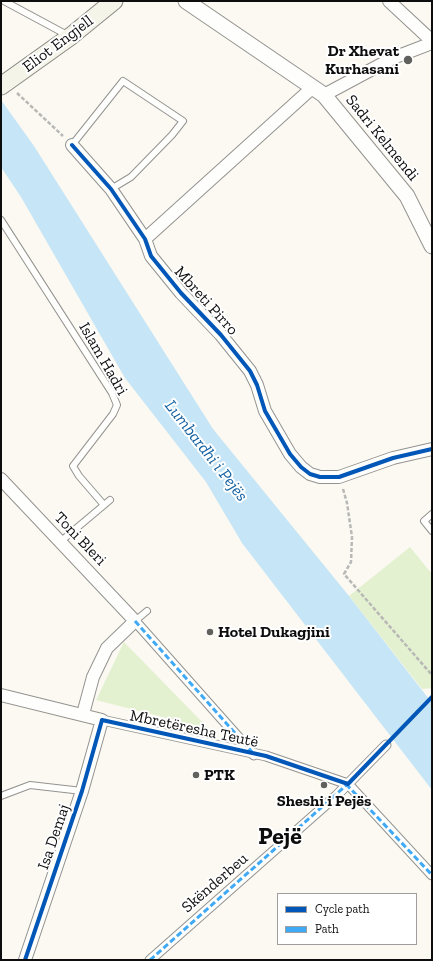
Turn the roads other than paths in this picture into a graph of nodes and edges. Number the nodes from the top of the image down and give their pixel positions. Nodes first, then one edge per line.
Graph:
1 (4, 1) edge
2 (114, 1) edge
3 (186, 1) edge
4 (389, 1) edge
5 (71, 36) junction
6 (432, 42) edge
7 (4, 84) edge
8 (318, 92) junction
9 (72, 145) joint
10 (111, 189) junction
11 (1, 220) edge
12 (145, 240) junction
13 (432, 246) edge
14 (432, 449) edge
15 (1, 479) edge
16 (110, 500) dead end
17 (104, 505) junction
18 (432, 514) edge
19 (432, 531) edge
20 (60, 542) junction
21 (147, 611) dead end
22 (135, 620) junction
23 (1, 695) edge
24 (83, 714) junction
25 (102, 720) junction
26 (388, 743) road end
27 (254, 755) junction
28 (348, 784) junction
29 (82, 791) junction
30 (1, 796) edge
31 (432, 875) edge
32 (25, 960) edge
33 (150, 960) edge

1 - 5 lane
2 - 5 main road, Eliot Engjell
3 - 8 street, Sadri Kelmendi
4 - 6 street
5 - 7 main road, Eliot Engjell
6 - 8 street
8 - 12 street
8 - 13 street, Sadri Kelmendi
9 - 10 street, Mbreti Pirro
9 - 10 lane
10 - 12 street, Mbreti Pirro
11 - 17 lane, Islam Hadri
12 - 14 street, Mbreti Pirro
15 - 20 street, Toni Bleri
16 - 17 lane
17 - 20 lane
18 - 19 lane
20 - 22 street, Toni Bleri
21 - 22 lane
22 - 24 street
22 - 27 street, Toni Bleri
23 - 24 street, Mbretëresha Teutë
24 - 25 street, Mbretëresha Teutë
25 - 27 street, Mbretëresha Teutë
25 - 29 street, Isa Demaj
26 - 28 street, Skënderbeu
27 - 28 street, Mbretëresha Teutë
28 - 31 street, Mbretëresha Teutë
28 - 33 street, Skënderbeu
29 - 30 lane, Isa Demaj
29 - 32 street, Isa Demaj

